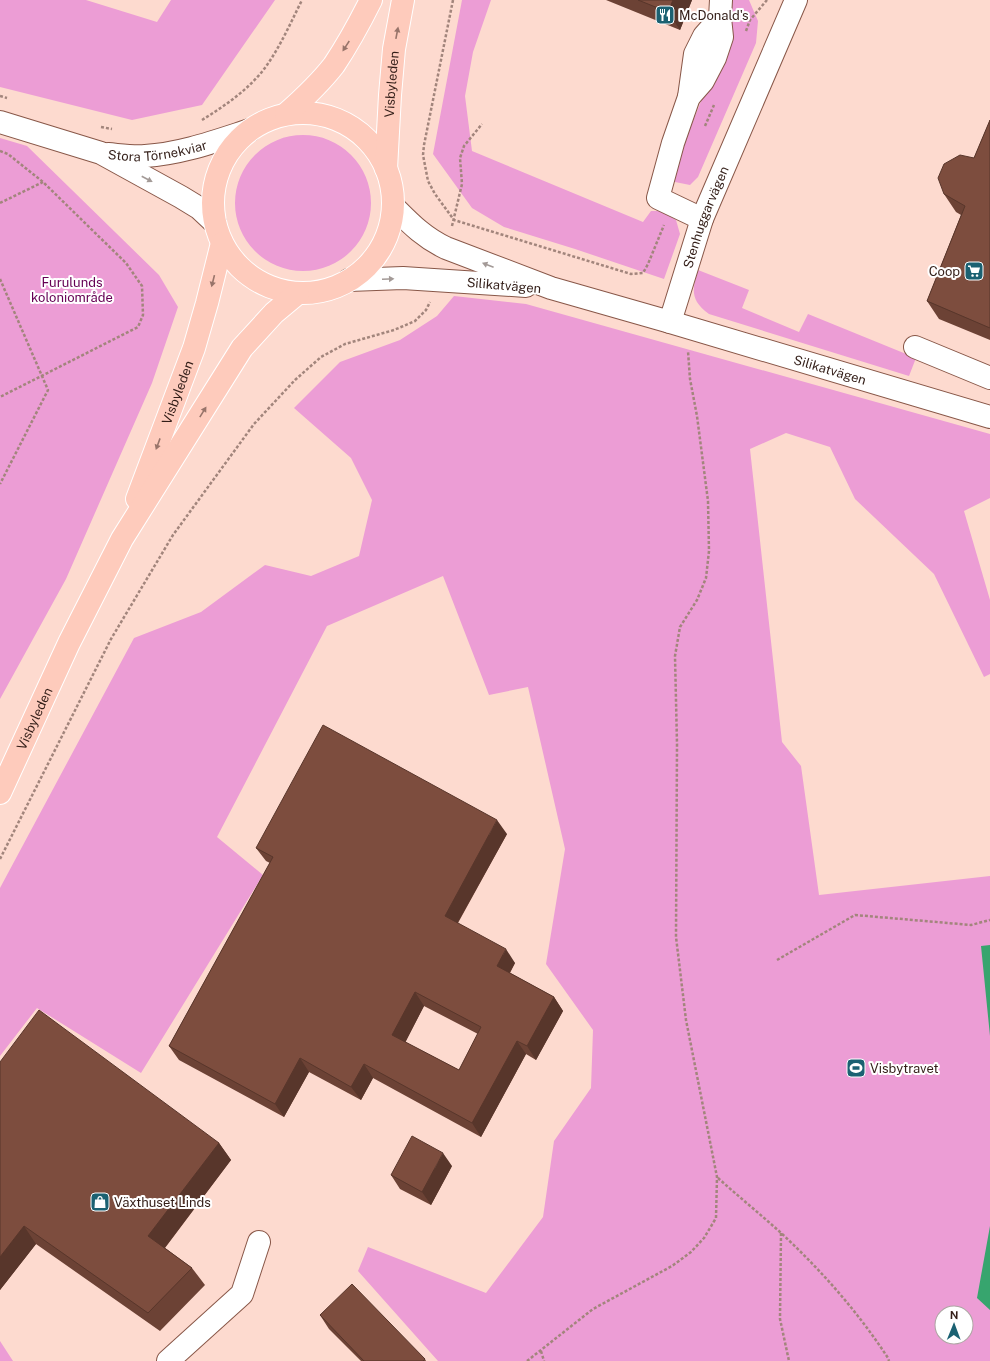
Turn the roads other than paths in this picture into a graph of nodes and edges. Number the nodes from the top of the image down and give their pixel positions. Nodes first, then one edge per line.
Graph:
1 (371, 0) edge
2 (403, 0) edge
3 (796, 0) edge
4 (721, 9) edge
5 (286, 114) junction
6 (0, 122) edge
7 (250, 130) junction
8 (101, 153) junction
9 (386, 169) junction
10 (393, 206) junction
11 (702, 219) junction
12 (218, 233) junction
13 (349, 280) junction
14 (551, 288) junction
15 (298, 293) junction
16 (678, 324) junction
17 (915, 347) dead end
18 (990, 378) edge
19 (990, 417) edge
20 (122, 539) junction
21 (69, 643) junction
22 (0, 757) edge
23 (0, 793) edge
24 (259, 1242) dead end
25 (168, 1361) edge

1 -> 5 main road
9 -> 2 main road, Visbyleden
3 - 11 street, Stenhuggarvägen
4 - 11 street
5 - 7 main road
5 - 9 main road
6 - 8 street
7 - 8 street, Stora Törnekviar
7 - 12 main road
8 -> 12 street, Stora Törnekviar
9 - 10 main road
10 - 13 main road
14 -> 10 street, Silikatvägen
11 - 16 street, Stenhuggarvägen
12 - 15 main road
12 -> 20 main road, Visbyleden
13 -> 14 street, Silikatvägen
13 - 15 main road
14 - 16 street
20 -> 15 main road, Visbyleden
16 - 19 street, Silikatvägen
17 - 18 street
20 - 21 main road, Visbyleden
21 - 22 main road, Visbyleden
21 - 23 main road, Visbyleden
24 - 25 street

